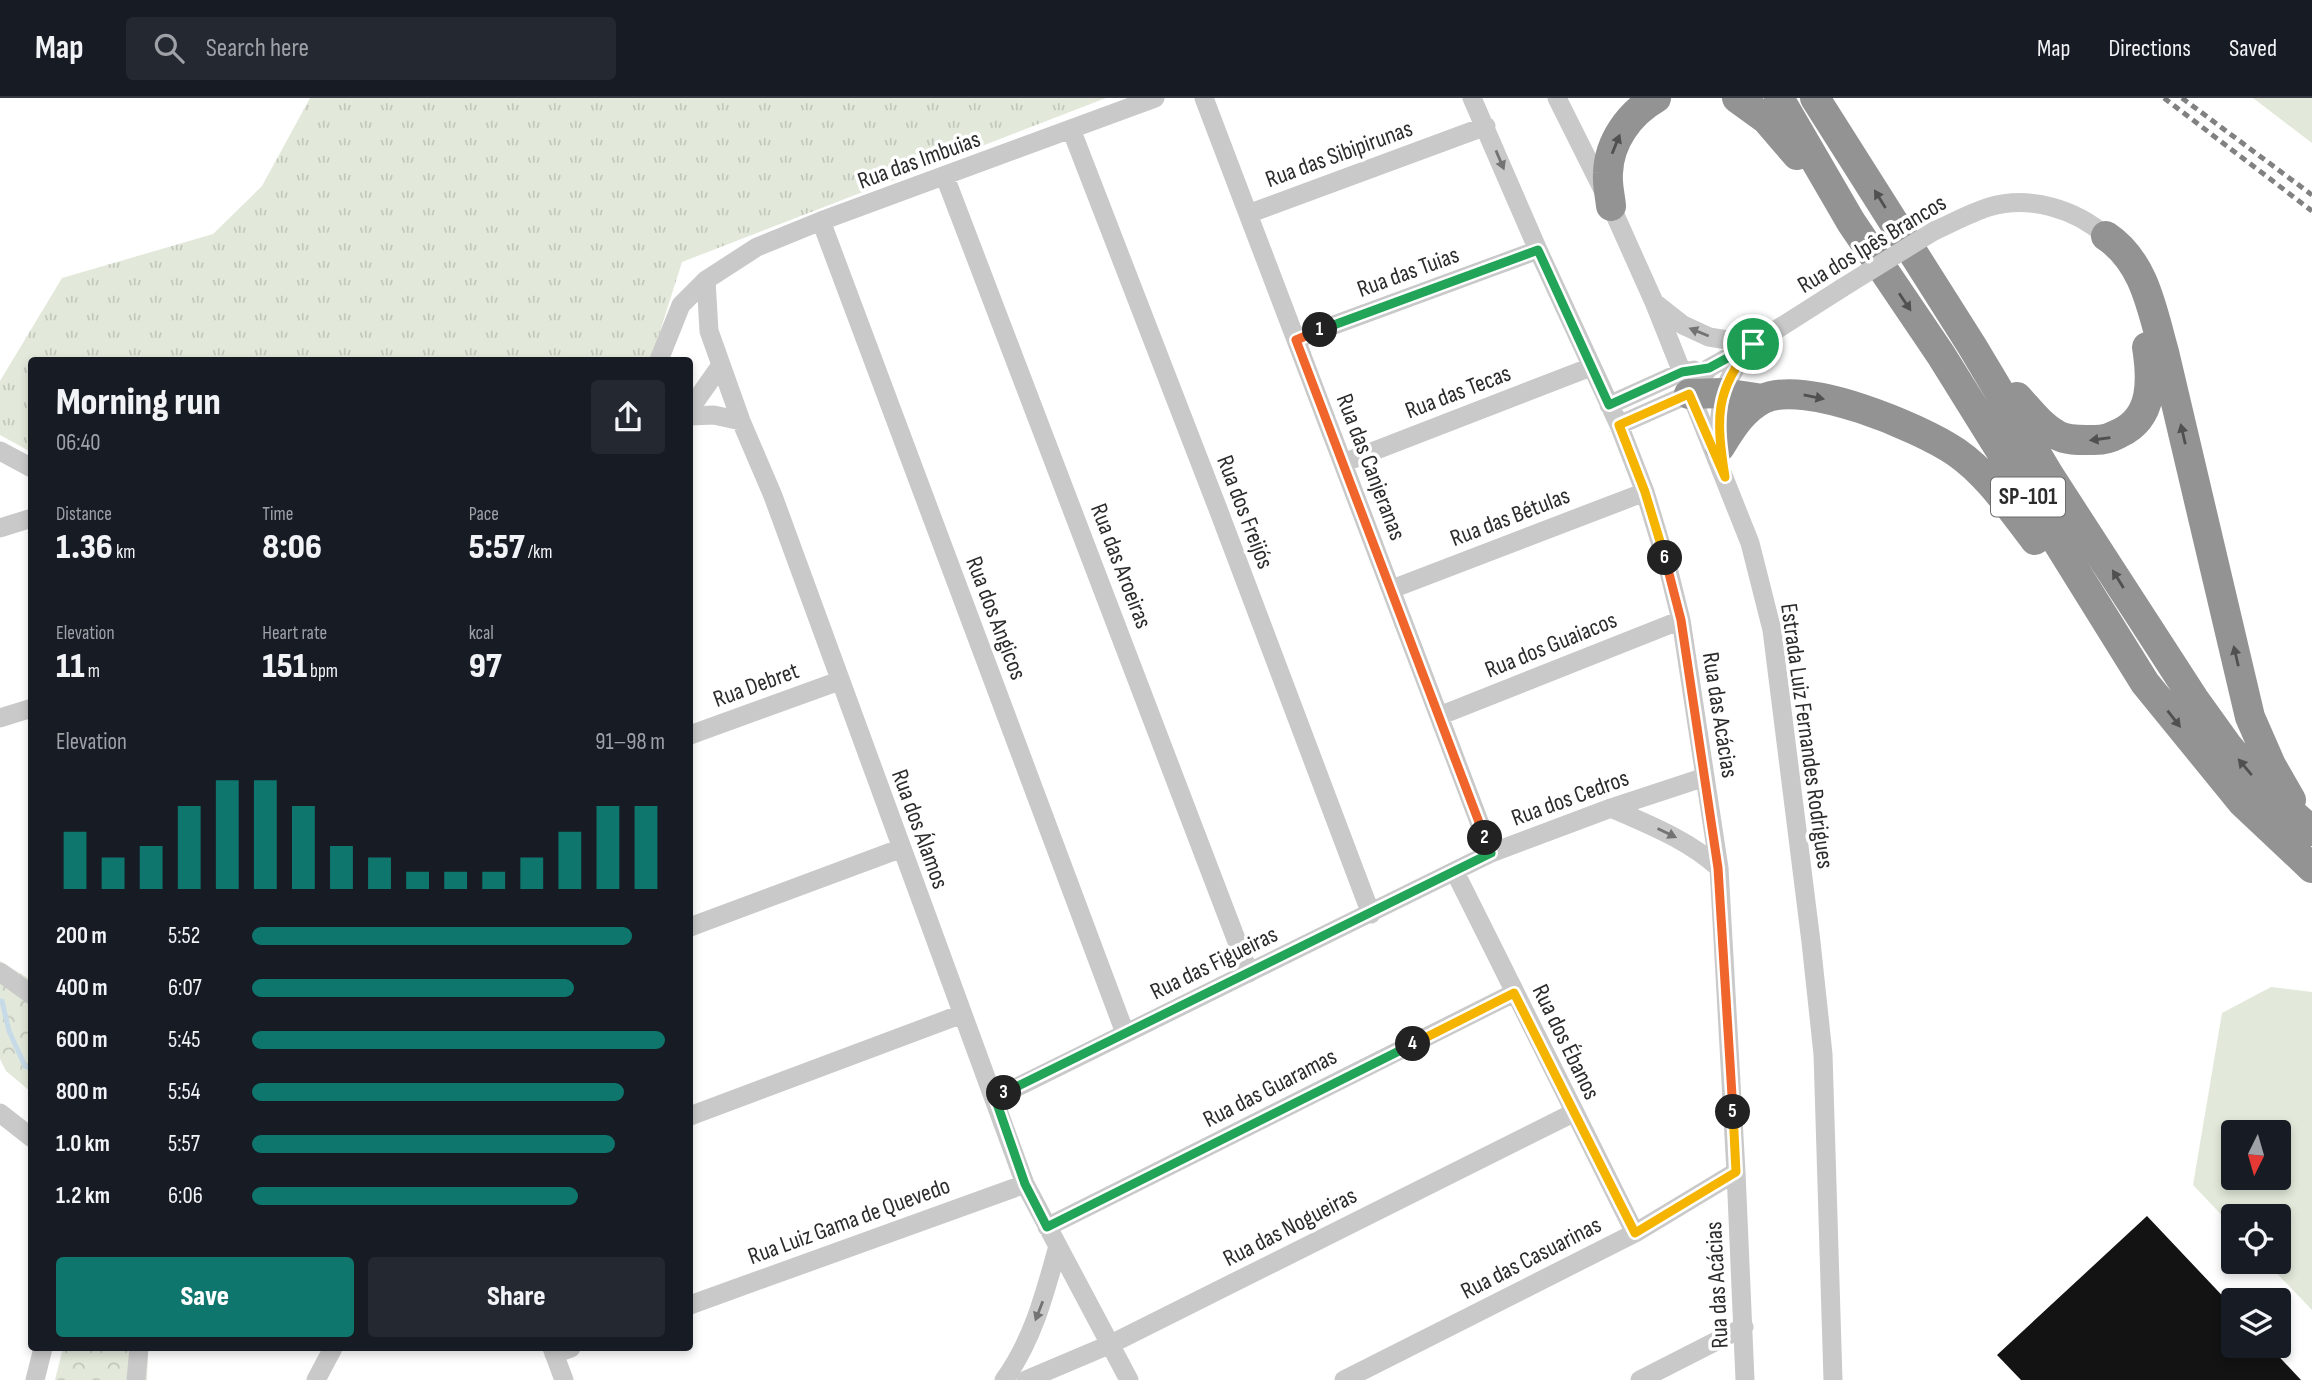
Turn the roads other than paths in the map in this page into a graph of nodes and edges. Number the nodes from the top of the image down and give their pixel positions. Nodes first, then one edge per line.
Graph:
1 (1155, 98) edge
2 (1204, 98) edge
3 (1472, 98) edge
4 (1557, 98) edge
5 (1657, 98) edge
6 (1737, 98) edge
7 (1779, 98) edge
8 (1815, 98) edge
9 (1486, 126) junction
10 (1070, 130) junction
11 (945, 177) junction
12 (1611, 206) junction
13 (1248, 214) junction
14 (821, 221) junction
15 (1851, 222) junction
16 (2106, 236) junction
17 (1538, 250) junction
18 (706, 280) junction
19 (1654, 302) junction
20 (1296, 340) junction
21 (1753, 344) junction
22 (1972, 346) junction
23 (660, 357) edge
24 (721, 365) junction
25 (1591, 368) junction
26 (1716, 381) junction
27 (1685, 383) junction
28 (1763, 399) junction
29 (693, 405) edge
30 (1609, 405) junction
31 (693, 416) edge
32 (741, 421) junction
33 (1619, 425) junction
34 (1720, 447) junction
35 (0, 450) edge
36 (1343, 463) junction
37 (28, 466) edge
38 (1725, 477) junction
39 (1645, 492) junction
40 (28, 518) edge
41 (0, 528) edge
42 (1392, 589) junction
43 (1681, 620) junction
44 (839, 681) junction
45 (2145, 683) junction
46 (28, 709) edge
47 (1439, 716) junction
48 (0, 718) edge
49 (693, 734) edge
50 (1705, 777) junction
51 (1611, 808) junction
52 (2311, 830) edge
53 (902, 848) junction
54 (1491, 853) junction
55 (1718, 868) junction
56 (2312, 868) edge
57 (1455, 872) junction
58 (1371, 914) junction
59 (693, 926) edge
60 (0, 972) edge
61 (1249, 973) junction
62 (28, 993) edge
63 (1514, 993) junction
64 (962, 1014) junction
65 (1125, 1033) junction
66 (995, 1098) junction
67 (0, 1113) edge
68 (1573, 1113) junction
69 (693, 1115) edge
70 (28, 1135) edge
71 (1736, 1172) junction
72 (1025, 1184) junction
73 (1047, 1227) junction
74 (1635, 1233) junction
75 (1058, 1246) junction
76 (693, 1304) edge
77 (1744, 1327) junction
78 (1111, 1344) junction
79 (42, 1351) edge
80 (139, 1351) edge
81 (331, 1351) edge
82 (559, 1351) edge
83 (35, 1380) edge
84 (136, 1380) edge
85 (316, 1380) edge
86 (564, 1380) edge
87 (1004, 1380) edge
88 (1026, 1380) edge
89 (1129, 1380) edge
90 (1344, 1380) edge
91 (1640, 1380) edge
92 (1745, 1380) edge
93 (1833, 1380) edge

1 - 10 street, Rua das Imbuias
2 - 13 street, Rua das Canjeranas
3 - 9 street, Rua das Acácias
4 - 12 street, Estrada Luiz Fernandes Rodrigues
12 -> 5 highway
6 - 15 highway
7 - 15 highway, SP-101
22 -> 8 highway, SP-101
9 - 13 street, Rua das Sibipirunas
9 -> 17 street, Rua das Acácias
10 - 11 street, Rua das Imbuias
10 - 58 street, Rua dos Freijós
11 - 14 street, Rua das Imbuias
11 - 61 street, Rua das Aroeiras
12 - 19 street, Estrada Luiz Fernandes Rodrigues
13 - 20 street, Rua das Canjeranas
14 - 18 street, Rua das Imbuias
14 - 65 street, Rua dos Angicos
15 -> 45 highway, SP-101
16 - 21 street, Rua dos Ipês Brancos, bridge
16 -> 22 highway
52 -> 16 highway
17 - 20 street, Rua das Tuias
17 - 25 street, Rua das Acácias
18 - 23 street, Rua das Imbuias
18 - 24 street, Rua dos Álamos
21 -> 19 street
19 - 27 street, Estrada Luiz Fernandes Rodrigues
20 - 36 street, Rua das Canjeranas
21 - 26 street, Rua dos Ipês Brancos
21 - 26 street
52 -> 22 highway, SP-101
24 - 29 street
24 - 32 street, Rua dos Álamos
25 - 30 street, Rua das Acácias
25 - 36 street, Rua das Tecas
26 - 27 highway
26 - 28 highway
26 - 34 street
27 - 30 street
27 - 33 street
27 - 38 street, Estrada Luiz Fernandes Rodrigues
28 - 34 highway
28 -> 45 highway
30 - 33 street, Rua das Acácias
31 - 32 street
32 - 44 street, Rua dos Álamos
33 - 39 street, Rua das Acácias
34 - 38 street
35 - 37 street
36 - 42 street, Rua das Canjeranas
38 - 93 street, Estrada Luiz Fernandes Rodrigues
39 - 42 street, Rua das Bétulas
39 - 43 street, Rua das Acácias
40 - 41 street
42 - 47 street, Rua das Canjeranas
43 - 47 street, Rua dos Guaiacos
43 - 50 street, Rua das Acácias
44 - 49 street, Rua Debret
44 - 53 street, Rua dos Álamos
45 -> 56 highway, SP-101
46 - 48 street
47 - 54 street, Rua das Canjeranas
50 - 51 street, Rua dos Cedros
50 - 55 street, Rua das Acácias
51 - 54 street, Rua dos Cedros
51 -> 55 street
53 - 59 street
53 - 64 street, Rua dos Álamos
54 - 57 street, Rua dos Cedros
55 - 71 street, Rua das Acácias
57 - 58 street, Rua das Figueiras
57 - 63 street, Rua dos Ébanos
58 - 61 street, Rua das Figueiras
60 - 62 street
61 - 65 street, Rua das Figueiras
63 - 68 street, Rua dos Ébanos
63 - 73 street, Rua das Guaramas
64 - 66 street, Rua dos Álamos
64 - 69 street
65 - 66 street, Rua das Figueiras
66 - 72 street, Rua dos Álamos
67 - 70 street
68 - 74 street, Rua dos Ébanos
68 - 78 street, Rua das Nogueiras
71 - 74 street, Rua das Casuarinas
71 - 77 street, Rua das Acácias
72 - 73 street, Rua dos Álamos
72 - 76 street, Rua Luiz Gama de Quevedo
73 - 75 street, Rua dos Álamos
74 - 90 street, Rua das Casuarinas
75 - 78 street, Rua dos Álamos
75 -> 87 street
77 - 91 street
77 - 92 street, Rua das Acácias
78 - 88 street, Rua das Nogueiras
78 - 89 street, Rua dos Álamos
79 - 83 street
80 - 84 street
81 - 85 street
82 - 86 street

